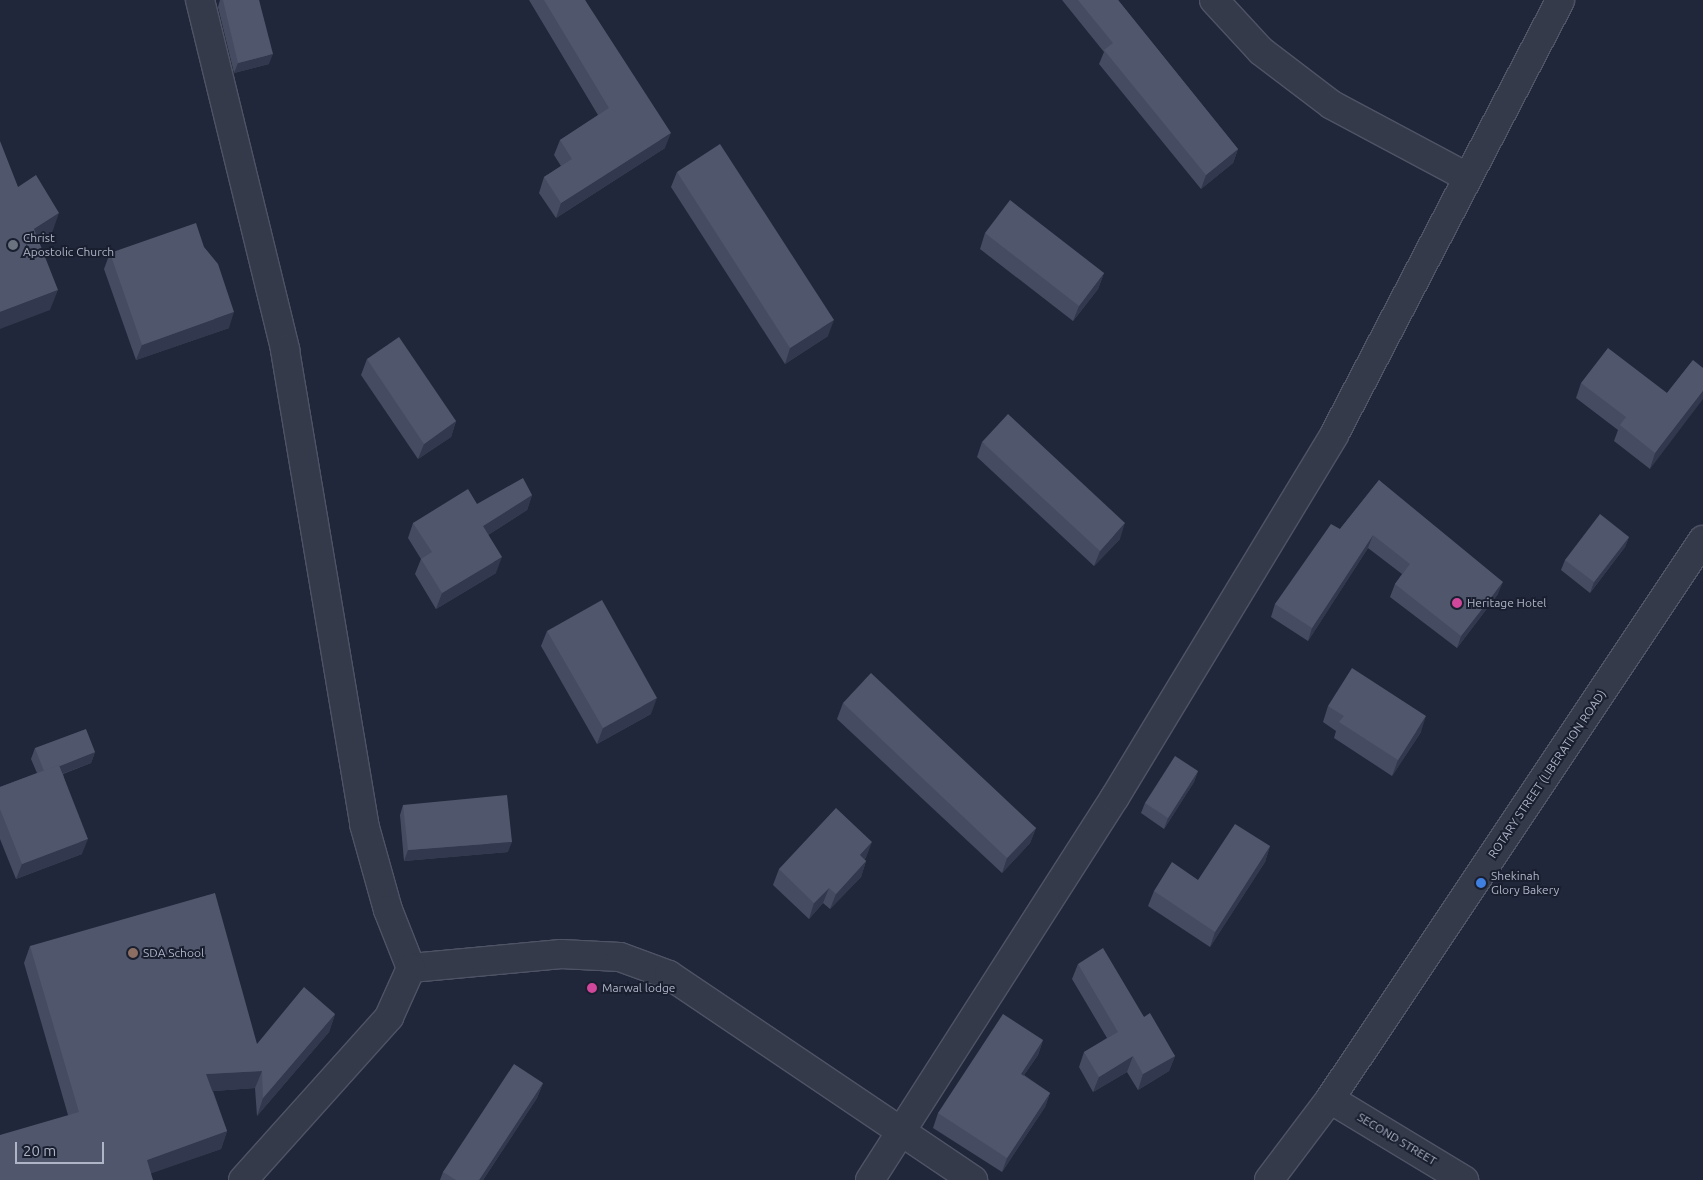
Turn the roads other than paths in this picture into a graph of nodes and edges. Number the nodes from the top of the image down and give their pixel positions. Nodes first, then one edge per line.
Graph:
1 (200, 0) edge
2 (1214, 0) edge
3 (1560, 0) edge
4 (1467, 177) junction
5 (1703, 540) edge
6 (411, 968) junction
7 (1330, 1099) junction
8 (904, 1131) junction
9 (242, 1180) edge
10 (870, 1180) edge
11 (974, 1180) edge
12 (1269, 1180) edge
13 (1464, 1180) edge

1 - 6 street
2 - 4 street
3 - 4 street
4 - 8 street
5 - 7 street, ROTARY STREET (LIBERATION ROAD)
6 - 8 street
6 - 9 street
7 - 12 street, ROTARY STREET (LIBERATION ROAD)
7 - 13 street, SECOND STREET
8 - 10 street
8 - 11 street

